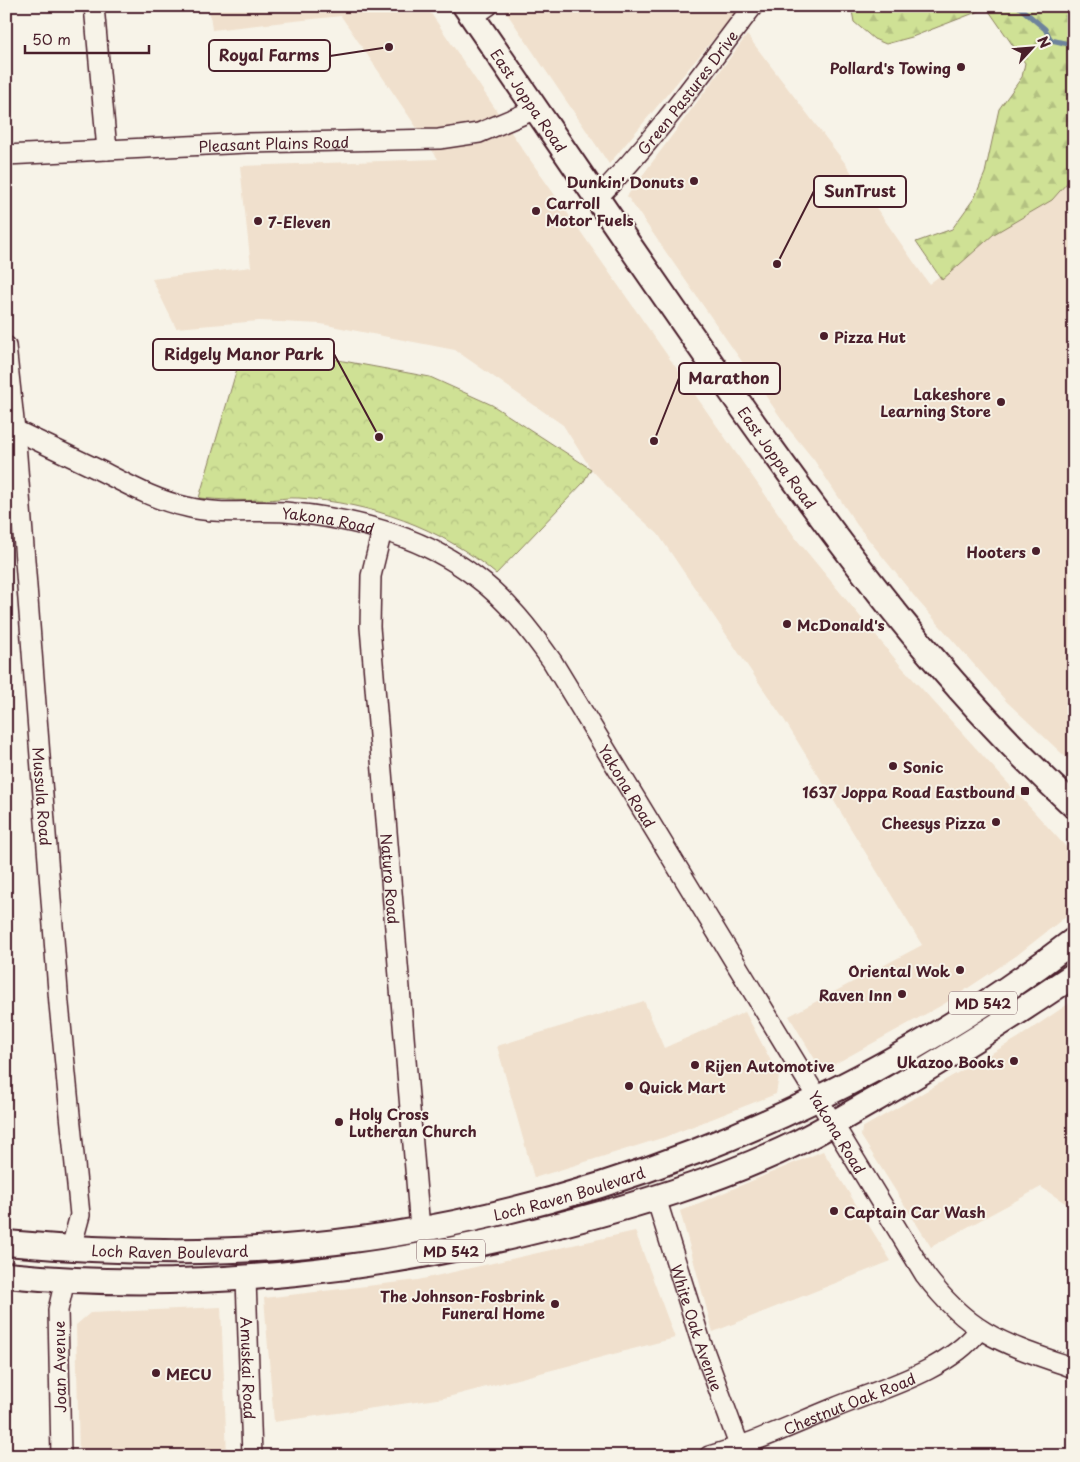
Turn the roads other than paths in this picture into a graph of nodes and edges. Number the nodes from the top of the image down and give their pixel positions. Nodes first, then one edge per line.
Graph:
1 (94, 6) edge
2 (753, 6) edge
3 (475, 10) edge
4 (536, 108) junction
5 (107, 150) junction
6 (6, 155) edge
7 (597, 198) junction
8 (6, 346) edge
9 (15, 430) junction
10 (382, 531) junction
11 (1074, 806) edge
12 (1073, 940) edge
13 (1074, 975) edge
14 (816, 1098) junction
15 (832, 1124) junction
16 (656, 1198) junction
17 (420, 1229) junction
18 (6, 1243) edge
19 (72, 1248) junction
20 (6, 1275) edge
21 (246, 1279) junction
22 (65, 1280) junction
23 (979, 1330) junction
24 (1074, 1368) edge
25 (741, 1451) edge
26 (61, 1456) edge
27 (252, 1456) edge
28 (709, 1456) edge

1 - 5 street
2 - 7 street, Green Pastures Drive
3 - 4 main road, East Joppa Road
4 - 5 street, Pleasant Plains Road
4 - 7 main road, East Joppa Road
5 - 6 street, Pleasant Plains Road
7 - 11 main road, East Joppa Road
8 - 9 street, Mussula Road
9 - 10 street, Yakona Road
9 - 19 street, Mussula Road
10 - 14 street, Yakona Road
10 - 17 street, Naturo Road
12 - 14 main road, Loch Raven Boulevard / MD 542
13 - 15 main road, Loch Raven Boulevard / MD 542
14 - 15 street, Yakona Road
14 - 17 main road, Loch Raven Boulevard / MD 542
15 - 16 main road, Loch Raven Boulevard / MD 542
15 - 23 street, Yakona Road
16 - 21 main road, Loch Raven Boulevard / MD 542
16 - 25 street, White Oak Avenue
17 - 19 main road, Loch Raven Boulevard / MD 542
18 - 19 main road, Loch Raven Boulevard / MD 542
19 - 22 main road
20 - 22 main road, Loch Raven Boulevard / MD 542
21 - 22 main road, Loch Raven Boulevard / MD 542
21 - 27 street, Amuskai Road
22 - 26 street, Joan Avenue
23 - 24 street, Yakona Road
23 - 25 street, Chestnut Oak Road
25 - 28 street, Chestnut Oak Road

